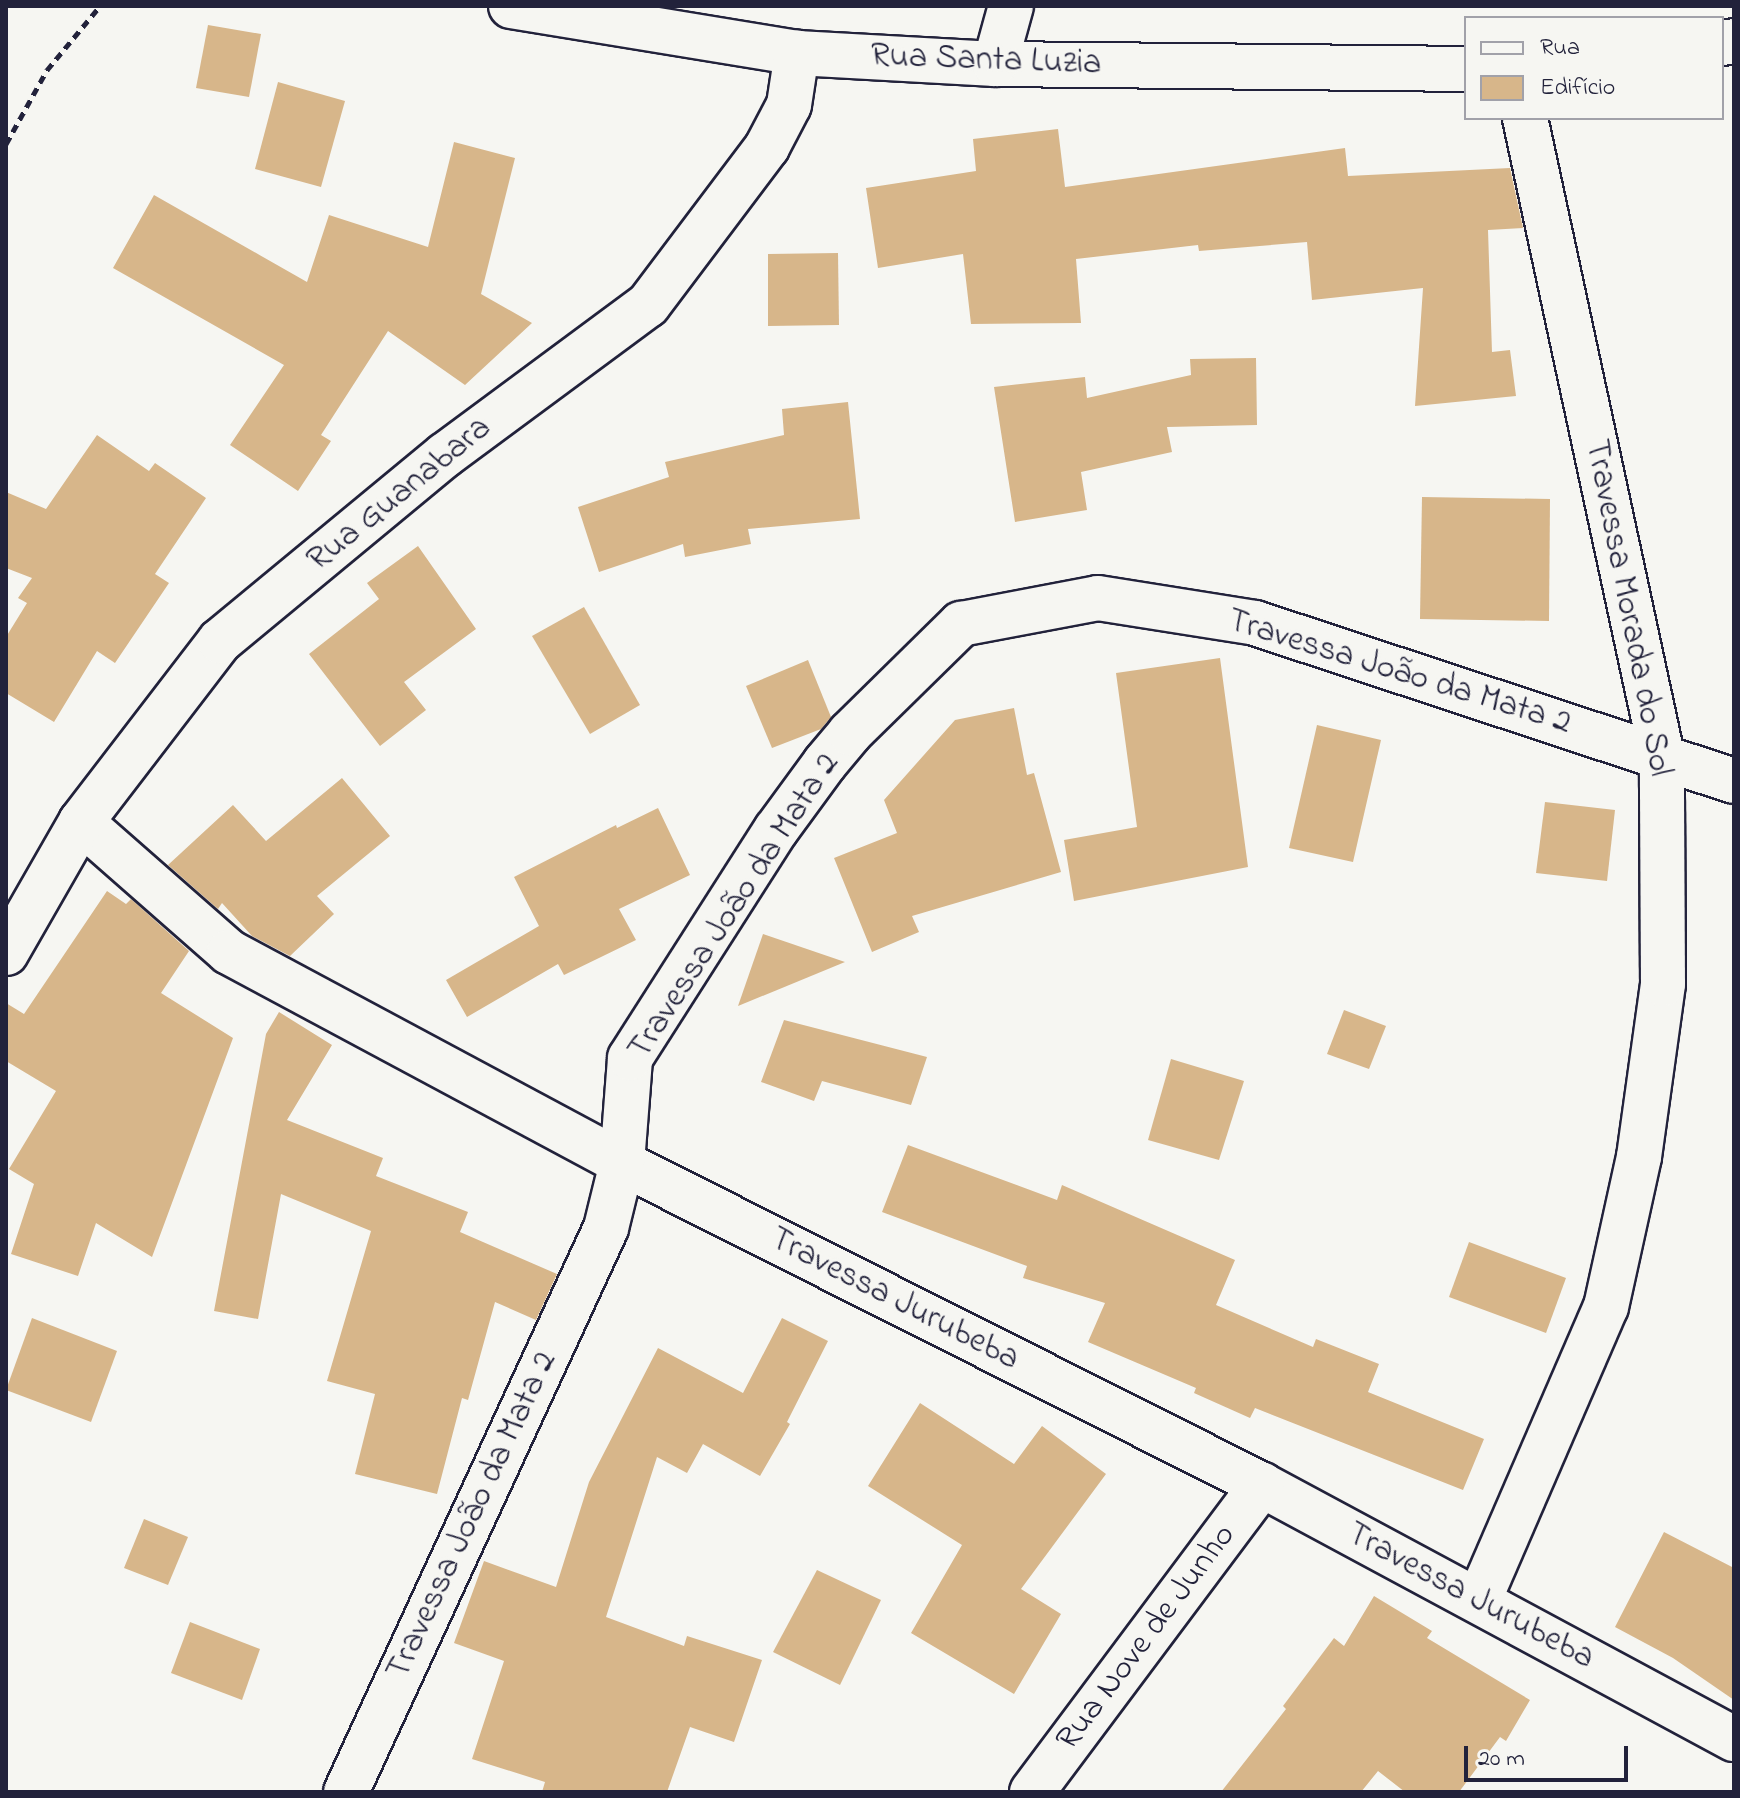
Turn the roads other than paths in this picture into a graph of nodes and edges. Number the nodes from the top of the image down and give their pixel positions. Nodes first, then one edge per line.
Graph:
1 (511, 6) edge
2 (1011, 6) edge
3 (797, 53) junction
4 (995, 64) junction
5 (1464, 69) edge
6 (1525, 120) edge
7 (1662, 756) junction
8 (1734, 781) edge
9 (81, 822) junction
10 (6, 953) edge
11 (622, 1163) junction
12 (1262, 1485) junction
13 (1479, 1600) junction
14 (1734, 1739) edge
15 (346, 1792) edge
16 (1032, 1792) edge

1 - 3 street, Rua Santa Luzia
2 - 4 street
3 - 4 street, Rua Santa Luzia
3 - 9 street, Rua Guanabara
4 - 5 street, Rua Santa Luzia
6 - 7 street, Travessa Morada do Sol
7 - 8 street, Travessa João da Mata 2
7 - 11 street, Travessa João da Mata 2
7 - 13 street, Travessa Morada do Sol
9 - 10 street, Rua Guanabara
9 - 11 street, Travessa Jurubeba
11 - 12 street, Travessa Jurubeba
11 - 15 street, Travessa João da Mata 2
12 - 13 street, Travessa Jurubeba
12 - 16 street, Rua Nove de Junho
13 - 14 street, Travessa Jurubeba

